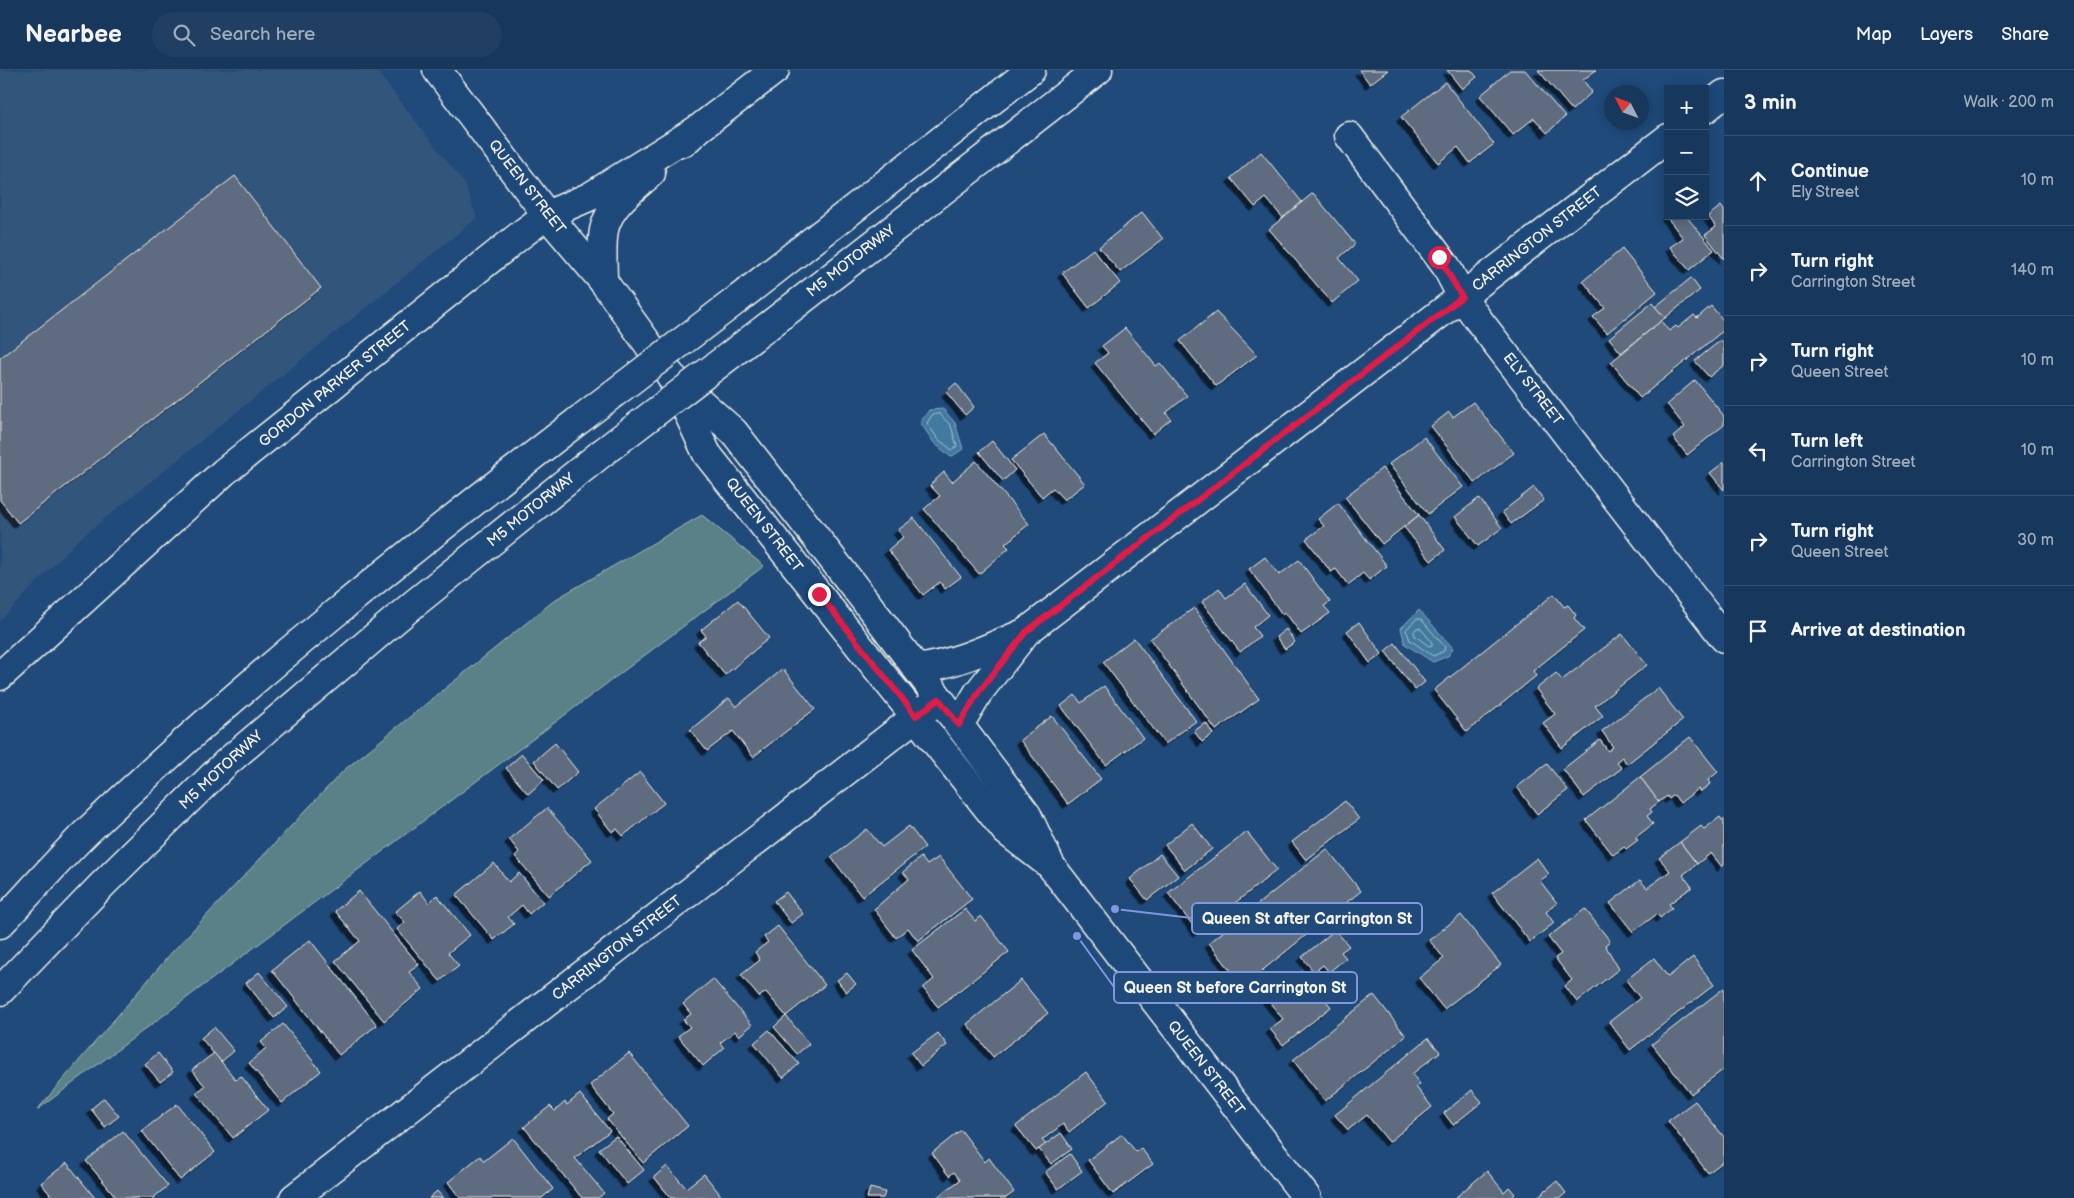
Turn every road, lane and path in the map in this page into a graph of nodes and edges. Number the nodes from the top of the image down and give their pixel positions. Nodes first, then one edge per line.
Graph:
1 (436, 70) edge
2 (775, 70) edge
3 (1031, 70) edge
4 (1098, 70) edge
5 (1724, 94) edge
6 (1709, 106) edge
7 (697, 130) junction
8 (1348, 136) dead end
9 (1664, 141) edge
10 (547, 215) junction
11 (603, 281) junction
12 (1462, 297) junction
13 (671, 376) junction
14 (1026, 632) junction
15 (1724, 638) edge
16 (917, 670) junction
17 (0, 676) edge
18 (939, 699) junction
19 (916, 716) junction
20 (959, 725) junction
21 (1051, 866) junction
22 (0, 924) edge
23 (0, 991) edge
24 (300, 1196) edge
25 (1307, 1198) edge

1 - 10 main road, QUEEN STREET
2 - 7 main road, GORDON PARKER STREET
3 - 22 main road, bridge
4 - 23 main road, M5 MOTORWAY, bridge
5 - 6 main road
7 - 10 main road, GORDON PARKER STREET
7 - 11 main road, GORDON PARKER STREET
8 - 12 main road, ELY STREET
9 - 12 main road, CARRINGTON STREET
10 - 11 main road, QUEEN STREET
10 - 17 main road, GORDON PARKER STREET
11 - 13 main road, QUEEN STREET
12 - 14 main road, CARRINGTON STREET
12 - 15 main road, ELY STREET
13 - 16 main road, QUEEN STREET
13 - 19 main road, QUEEN STREET
14 - 16 main road, CARRINGTON STREET
14 - 20 main road, CARRINGTON STREET
16 - 18 main road, QUEEN STREET
18 - 19 main road, CARRINGTON STREET
18 - 20 main road, QUEEN STREET
19 - 21 main road, QUEEN STREET
19 - 24 main road, CARRINGTON STREET
20 - 21 main road, QUEEN STREET
21 - 25 main road, QUEEN STREET

